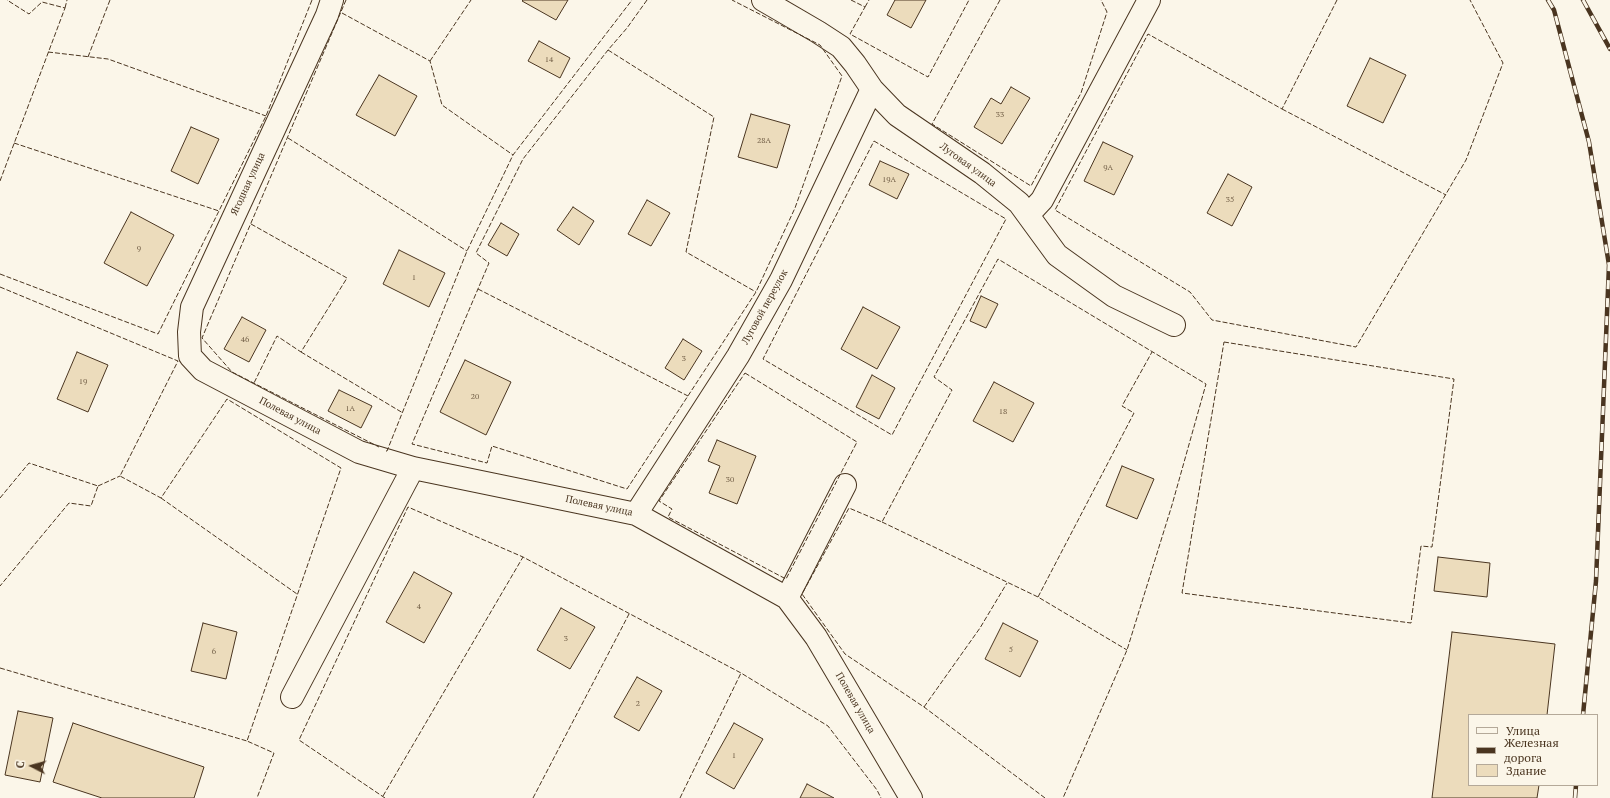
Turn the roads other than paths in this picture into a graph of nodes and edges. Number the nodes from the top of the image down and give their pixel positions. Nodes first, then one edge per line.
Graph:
1 (332, 0) edge
2 (763, 0) edge
3 (1148, 0) edge
4 (872, 89) junction
5 (1028, 215) junction
6 (1174, 325) dead end
7 (203, 370) joint
8 (412, 468) junction
9 (845, 485) dead end
10 (636, 514) junction
11 (787, 598) junction
12 (292, 697) dead end
13 (911, 798) edge

1 - 7 street, Ягодная улица
2 - 4 street, Луговая улица
3 - 5 street
4 - 5 street, Луговая улица
4 - 10 street, Луговой переулок
5 - 6 street, Луговая улица
7 - 8 street, Полевая улица
8 - 10 street, Полевая улица
8 - 12 street
9 - 11 street
10 - 11 street, Полевая улица
11 - 13 street, Полевая улица

